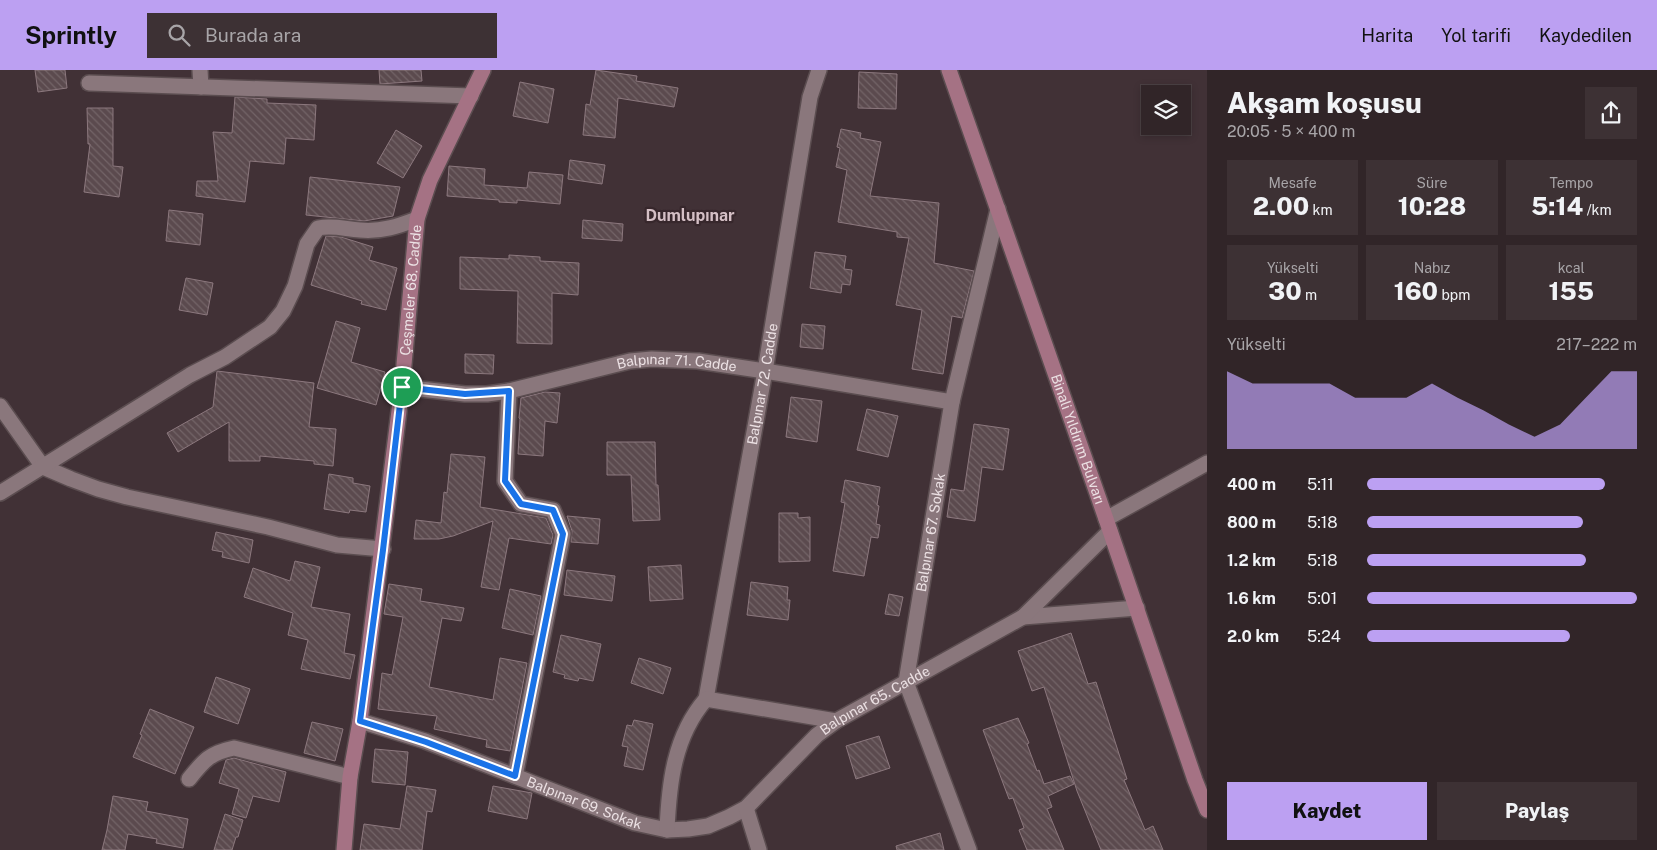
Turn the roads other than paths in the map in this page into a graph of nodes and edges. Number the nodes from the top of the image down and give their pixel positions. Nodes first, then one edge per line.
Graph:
1 (200, 70) edge
2 (483, 70) edge
3 (819, 70) edge
4 (949, 70) edge
5 (89, 83) dead end
6 (202, 87) junction
7 (470, 96) junction
8 (998, 209) junction
9 (417, 219) junction
10 (765, 371) junction
11 (402, 387) junction
12 (509, 391) junction
13 (952, 402) junction
14 (0, 406) edge
15 (1207, 463) edge
16 (43, 467) junction
17 (0, 493) edge
18 (1108, 525) junction
19 (383, 550) junction
20 (1136, 608) junction
21 (1023, 617) junction
22 (906, 682) junction
23 (706, 700) junction
24 (360, 721) junction
25 (836, 721) junction
26 (350, 776) junction
27 (515, 776) junction
28 (189, 779) dead end
29 (746, 808) junction
30 (1207, 810) edge
31 (667, 830) junction
32 (344, 850) edge
33 (758, 850) edge
34 (969, 850) edge

1 - 6 street
2 - 7 street, Çeşmeler 68. Cadde
3 - 10 street, Balpınar 72. Cadde
4 - 8 street, Binali Yıldırım Bulvarı
5 - 6 street
6 - 7 street
7 - 9 street, Çeşmeler 68. Cadde
8 - 13 street, Balpınar 67. Sokak
8 - 18 street, Binali Yıldırım Bulvarı
9 - 11 street, Çeşmeler 68. Cadde
9 - 16 street
10 - 12 street, Balpınar 71. Cadde
10 - 13 street, Balpınar 71. Cadde
10 - 23 street, Balpınar 72. Cadde
11 - 12 street, Balpınar 71. Cadde
11 - 19 street, Çeşmeler 68. Cadde
12 - 27 street
13 - 22 street, Balpınar 67. Sokak
14 - 16 street
15 - 18 street, Balpınar 65. Cadde
16 - 17 street
16 - 19 street
18 - 20 street, Binali Yıldırım Bulvarı
18 - 21 street, Balpınar 65. Cadde
19 - 24 street, Çeşmeler 68. Cadde
20 - 21 street, Balpınar 65. Cadde
20 - 30 street, Binali Yıldırım Bulvarı
21 - 22 street, Balpınar 65. Cadde
22 - 25 street, Balpınar 65. Cadde
22 - 34 street, Balpınar 67. Sokak
23 - 25 street
23 - 31 street
24 - 26 street, Çeşmeler 68. Cadde
24 - 27 street, Balpınar 69. Sokak
25 - 29 street, Balpınar 65. Cadde
26 - 28 street
26 - 32 street, Çeşmeler 68. Cadde
27 - 31 street, Balpınar 69. Sokak
29 - 31 street, Balpınar 69. Sokak
29 - 33 street

